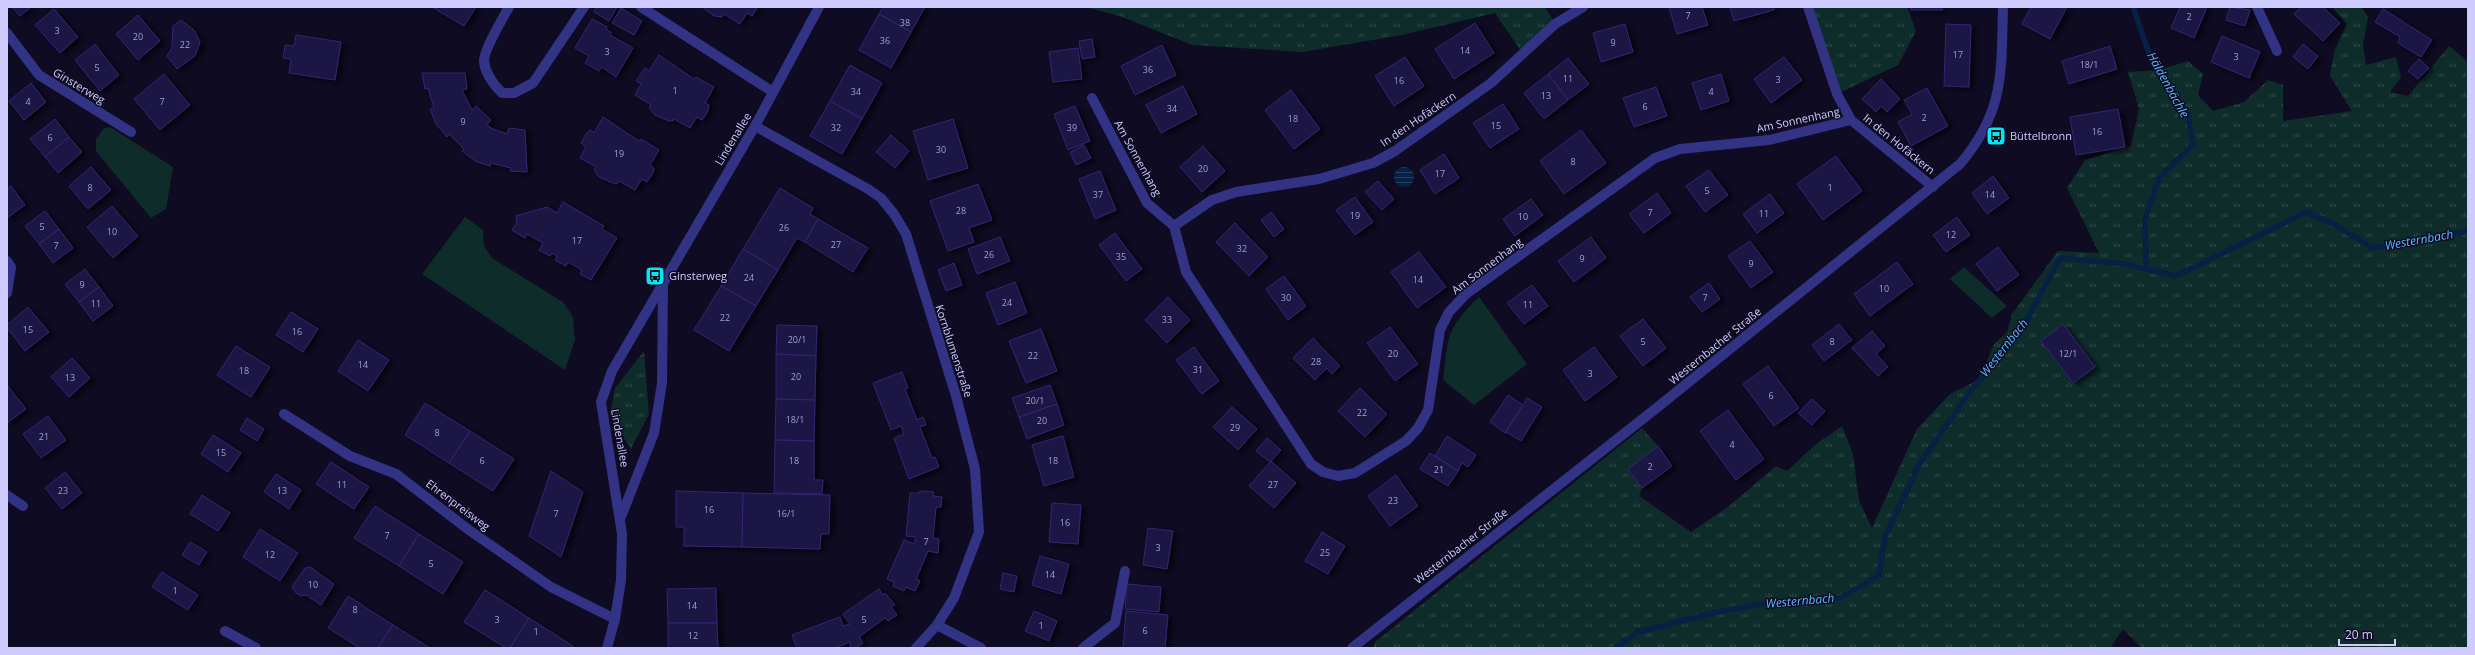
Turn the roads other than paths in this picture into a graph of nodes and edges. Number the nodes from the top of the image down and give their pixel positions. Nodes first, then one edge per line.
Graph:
1 (509, 7) edge
2 (584, 7) edge
3 (641, 7) edge
4 (819, 7) edge
5 (1583, 7) edge
6 (1808, 7) edge
7 (2003, 7) edge
8 (2257, 7) edge
9 (7, 33) edge
10 (2277, 51) dead end
11 (773, 92) junction
12 (1092, 98) dead end
13 (1851, 120) junction
14 (755, 126) junction
15 (131, 132) dead end
16 (1933, 187) junction
17 (1174, 226) junction
18 (7, 261) edge
19 (663, 282) junction
20 (7, 293) edge
21 (284, 414) dead end
22 (7, 495) edge
23 (23, 506) dead end
24 (621, 518) junction
25 (1125, 571) dead end
26 (615, 619) junction
27 (936, 625) junction
28 (225, 631) dead end
29 (256, 648) edge
30 (607, 648) edge
31 (916, 648) edge
32 (981, 648) edge
33 (1083, 648) edge
34 (1352, 648) edge

1 - 2 street
3 - 11 street
4 - 11 street, Lindenallee
5 - 17 street, In den Hofäckern
6 - 13 street, In den Hofäckern
7 - 16 street, Westernbacher Straße
8 - 10 street
9 - 15 street, Ginsterweg
11 - 14 street, Lindenallee
12 - 17 street, Am Sonnenhang
13 - 16 street, In den Hofäckern
13 - 17 street, Am Sonnenhang
14 - 19 street, Lindenallee
14 - 27 street, Kornblumenstraße
16 - 34 street, Westernbacher Straße
18 - 20 street
19 - 24 street, Lindenallee
19 - 24 street, Lindenallee
21 - 26 street, Ehrenpreisweg
22 - 23 street
24 - 26 street, Lindenallee
25 - 33 street
26 - 30 street, Lindenallee
27 - 31 street, Kornblumenstraße
27 - 32 street
28 - 29 street

